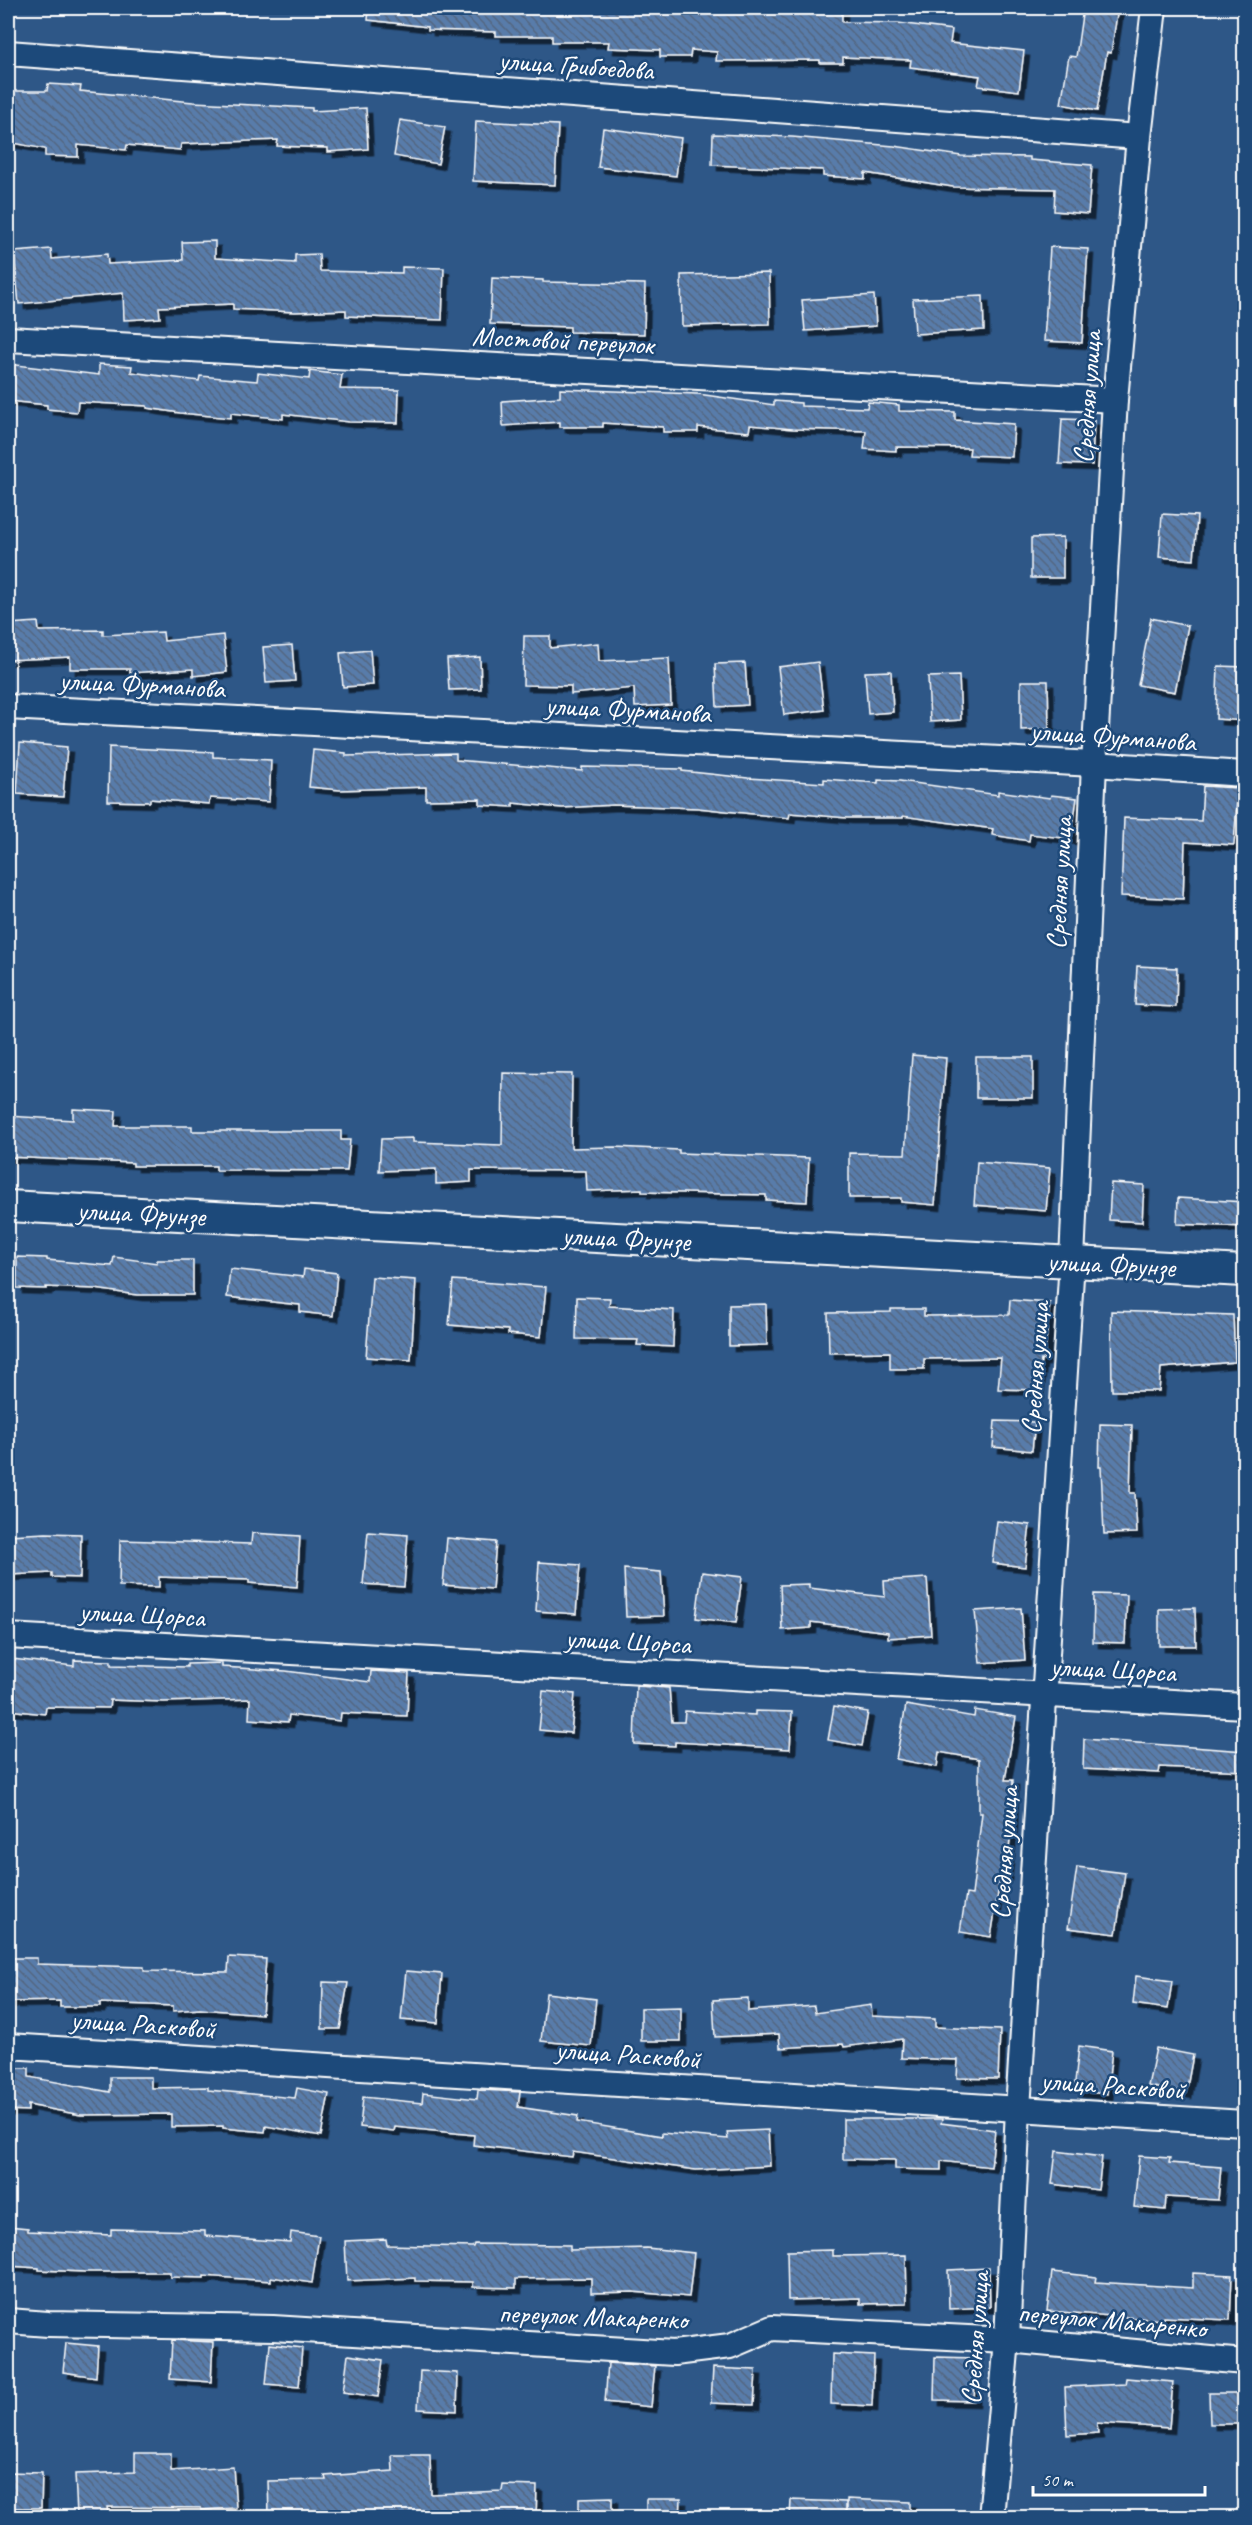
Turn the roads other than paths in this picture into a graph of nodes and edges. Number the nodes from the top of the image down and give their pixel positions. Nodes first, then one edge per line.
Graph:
1 (1154, 8) edge
2 (8, 53) edge
3 (1139, 137) junction
4 (8, 339) edge
5 (1116, 400) junction
6 (8, 707) edge
7 (1094, 764) junction
8 (1245, 774) edge
9 (8, 1206) edge
10 (1072, 1262) junction
11 (1245, 1271) edge
12 (8, 1636) edge
13 (1044, 1695) junction
14 (1245, 1706) edge
15 (8, 2046) edge
16 (1018, 2109) junction
17 (1245, 2123) edge
18 (8, 2321) edge
19 (1007, 2340) junction
20 (1245, 2362) edge
21 (991, 2517) edge

1 - 3 street, Средняя улица
2 - 3 street, улица Грибоедова
3 - 5 street, Средняя улица
4 - 5 street, Мостовой переулок
5 - 7 street, Средняя улица
6 - 7 street, улица Фурманова
7 - 8 street, улица Фурманова
7 - 10 street, Средняя улица
9 - 10 street, улица Фрунзе
10 - 11 street, улица Фрунзе
10 - 13 street, Средняя улица
12 - 13 street, улица Щорса
13 - 14 street, улица Щорса
13 - 16 street, Средняя улица
15 - 16 street, улица Расковой
16 - 17 street, улица Расковой
16 - 19 street, Средняя улица
18 - 19 street, переулок Макаренко
19 - 20 street, переулок Макаренко
19 - 21 street, Средняя улица

